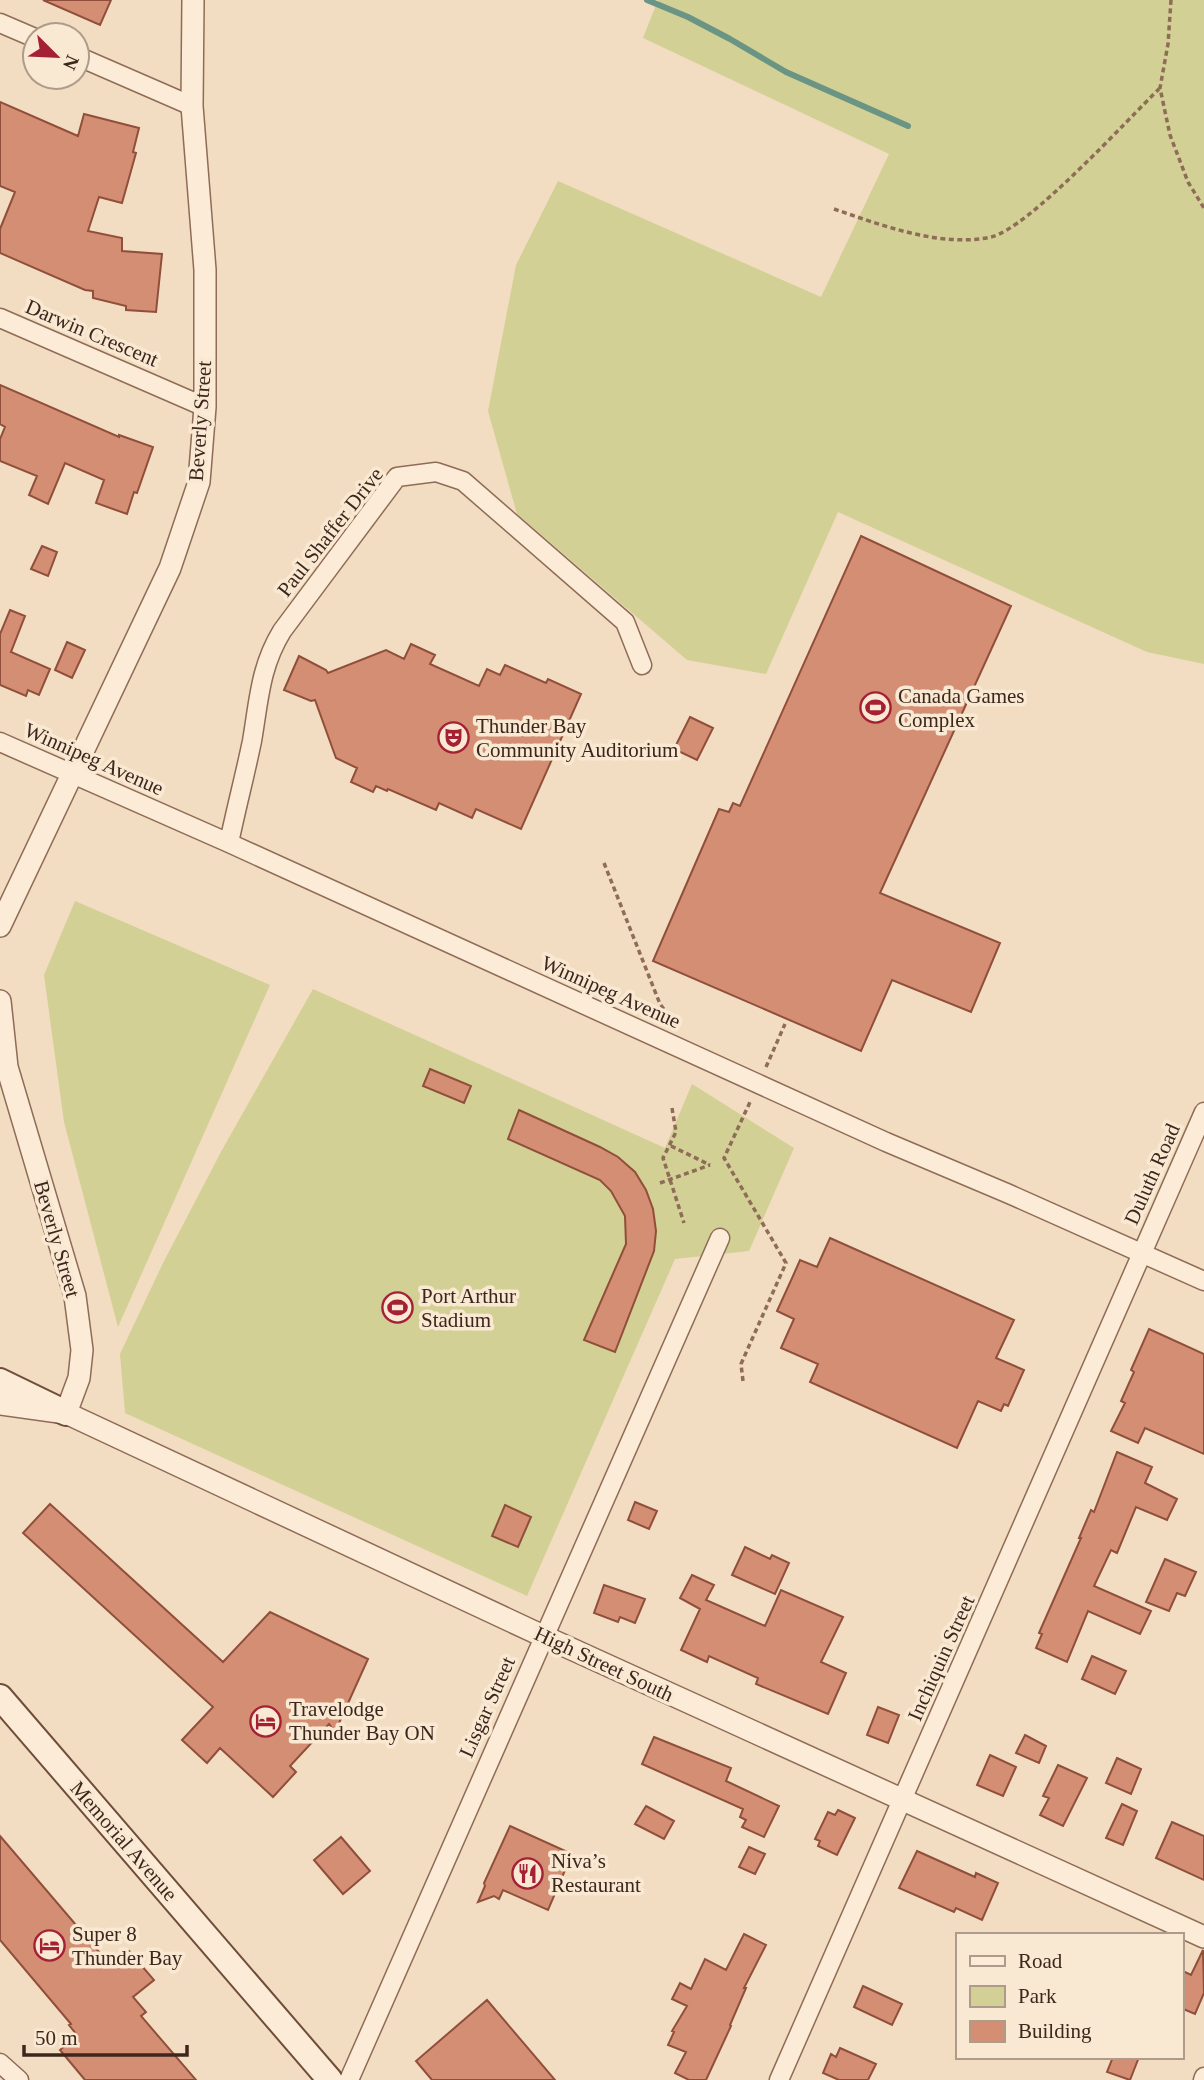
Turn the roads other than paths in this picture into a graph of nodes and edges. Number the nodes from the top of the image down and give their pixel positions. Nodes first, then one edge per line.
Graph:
1 (193, 0) edge
2 (0, 23) edge
3 (21, 32) edge
4 (91, 62) edge
5 (192, 106) junction
6 (0, 318) edge
7 (205, 407) junction
8 (642, 665) dead end
9 (0, 742) edge
10 (72, 774) junction
11 (229, 843) junction
12 (0, 926) edge
13 (0, 1001) edge
14 (4, 1069) edge
15 (1204, 1112) edge
16 (720, 1238) dead end
17 (1142, 1254) junction
18 (1204, 1281) edge
19 (0, 1381) edge
20 (0, 1404) edge
21 (66, 1413) junction
22 (543, 1636) junction
23 (0, 1697) edge
24 (902, 1801) junction
25 (1204, 1937) edge
26 (0, 2063) edge
27 (19, 2080) edge
28 (330, 2080) edge
29 (349, 2080) edge
30 (779, 2080) edge

1 - 5 street, Beverly Street
2 - 3 street
4 - 5 street
5 - 7 street, Beverly Street
6 - 7 street, Darwin Crescent
7 - 10 street, Beverly Street
8 - 11 street, Paul Shaffer Drive
9 - 10 street, Winnipeg Avenue
10 - 11 street, Winnipeg Avenue
10 - 12 street, Beverly Street
11 - 17 street, Winnipeg Avenue
13 - 14 street, Beverly Street
14 - 21 street, Beverly Street
15 - 17 street, Duluth Road
16 - 22 street, Lisgar Street
17 - 18 street, Winnipeg Avenue
17 - 24 street, Inchiquin Street
19 - 21 main road
20 - 21 street, High Street South
21 - 22 street, High Street South
22 - 24 street, High Street South
22 - 29 street, Lisgar Street
23 - 28 main road, Memorial Avenue
24 - 25 street, High Street South
24 - 30 street, Inchiquin Street
26 - 27 street

